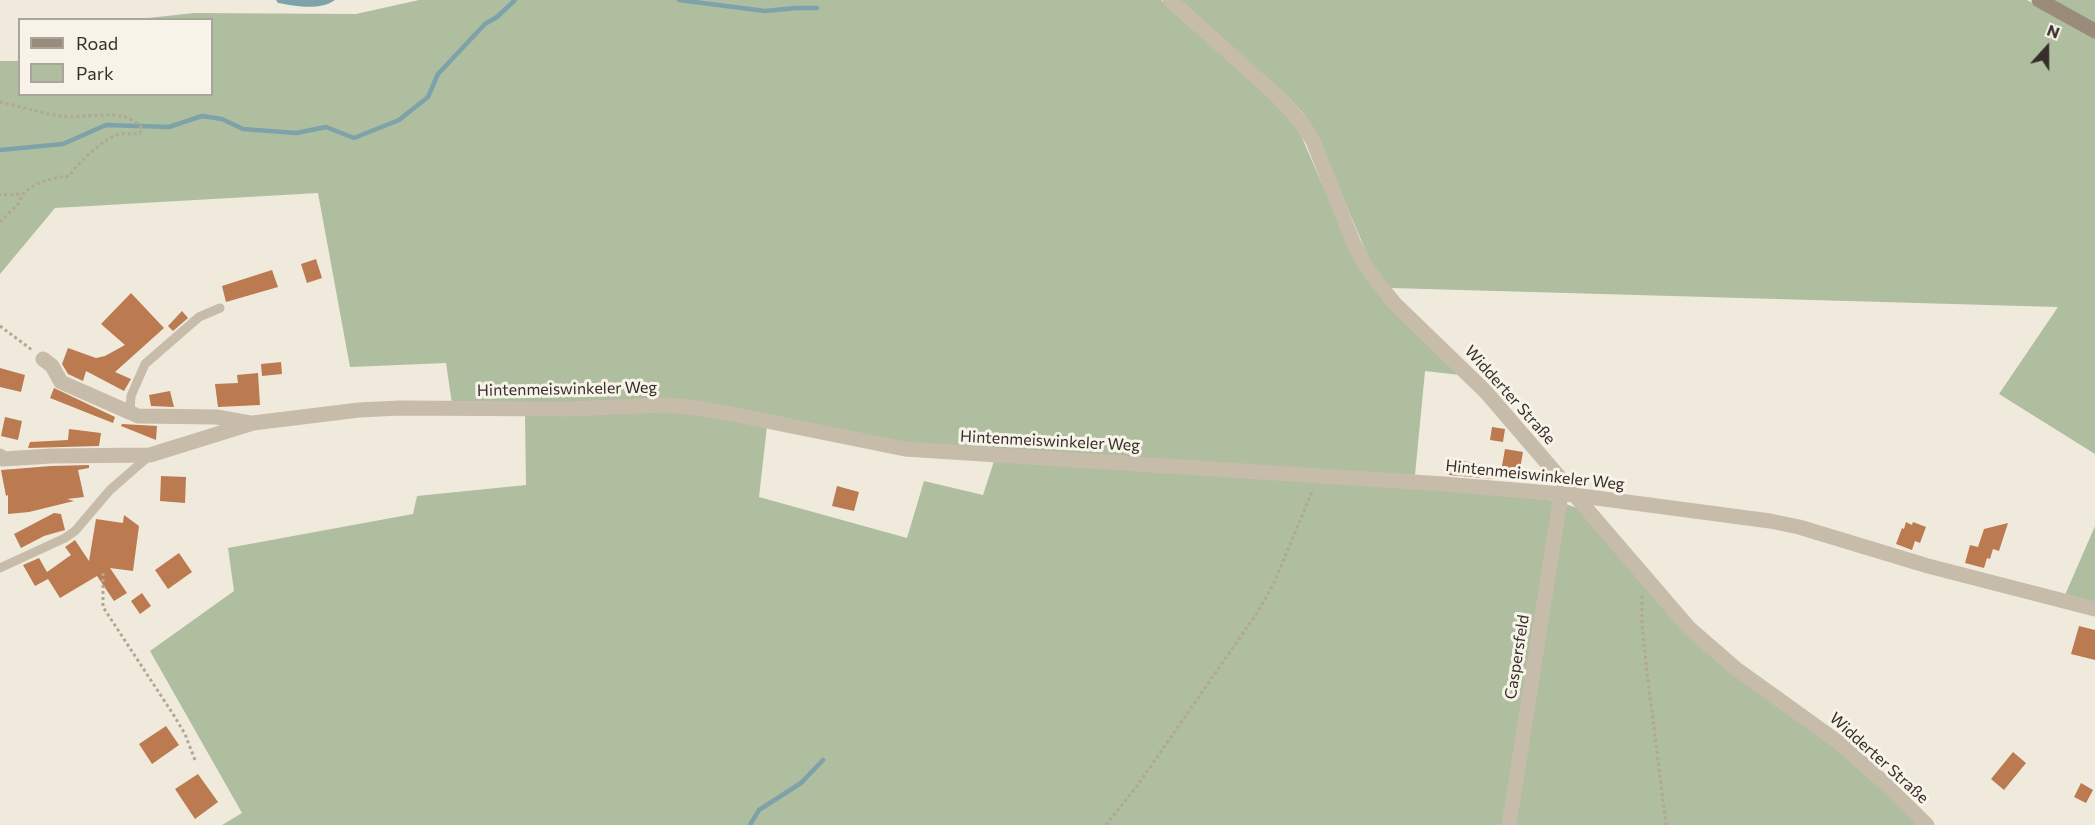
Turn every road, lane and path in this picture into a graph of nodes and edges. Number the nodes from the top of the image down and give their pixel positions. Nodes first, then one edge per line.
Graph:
1 (1170, 0) edge
2 (2039, 0) edge
3 (2095, 31) edge
4 (0, 102) edge
5 (23, 194) junction
6 (0, 195) edge
7 (0, 222) edge
8 (220, 308) dead end
9 (0, 326) edge
10 (43, 358) joint
11 (129, 412) junction
12 (253, 423) junction
13 (150, 455) junction
14 (0, 456) edge
15 (1318, 475) junction
16 (1567, 495) junction
17 (0, 568) edge
18 (103, 573) dead end
19 (1644, 576) junction
20 (2095, 609) edge
21 (195, 760) dead end
22 (1106, 825) edge
23 (1509, 825) edge
24 (1666, 825) edge
25 (1927, 825) edge

1 - 16 street, Widderter Straße
2 - 3 street
4 - 5 path
5 - 6 path
5 - 7 path
8 - 11 lane
9 - 10 path
10 - 11 street
11 - 12 street
12 - 13 street, Hintenmeiswinkeler Weg
12 - 15 street, Hintenmeiswinkeler Weg
13 - 14 street, Hintenmeiswinkeler Weg
13 - 17 lane
15 - 16 street, Hintenmeiswinkeler Weg
15 - 22 path
16 - 19 street, Widderter Straße
16 - 20 street, Hintenmeiswinkeler Weg
16 - 23 street, Caspersfeld
18 - 21 path
19 - 24 path
19 - 25 street, Widderter Straße

